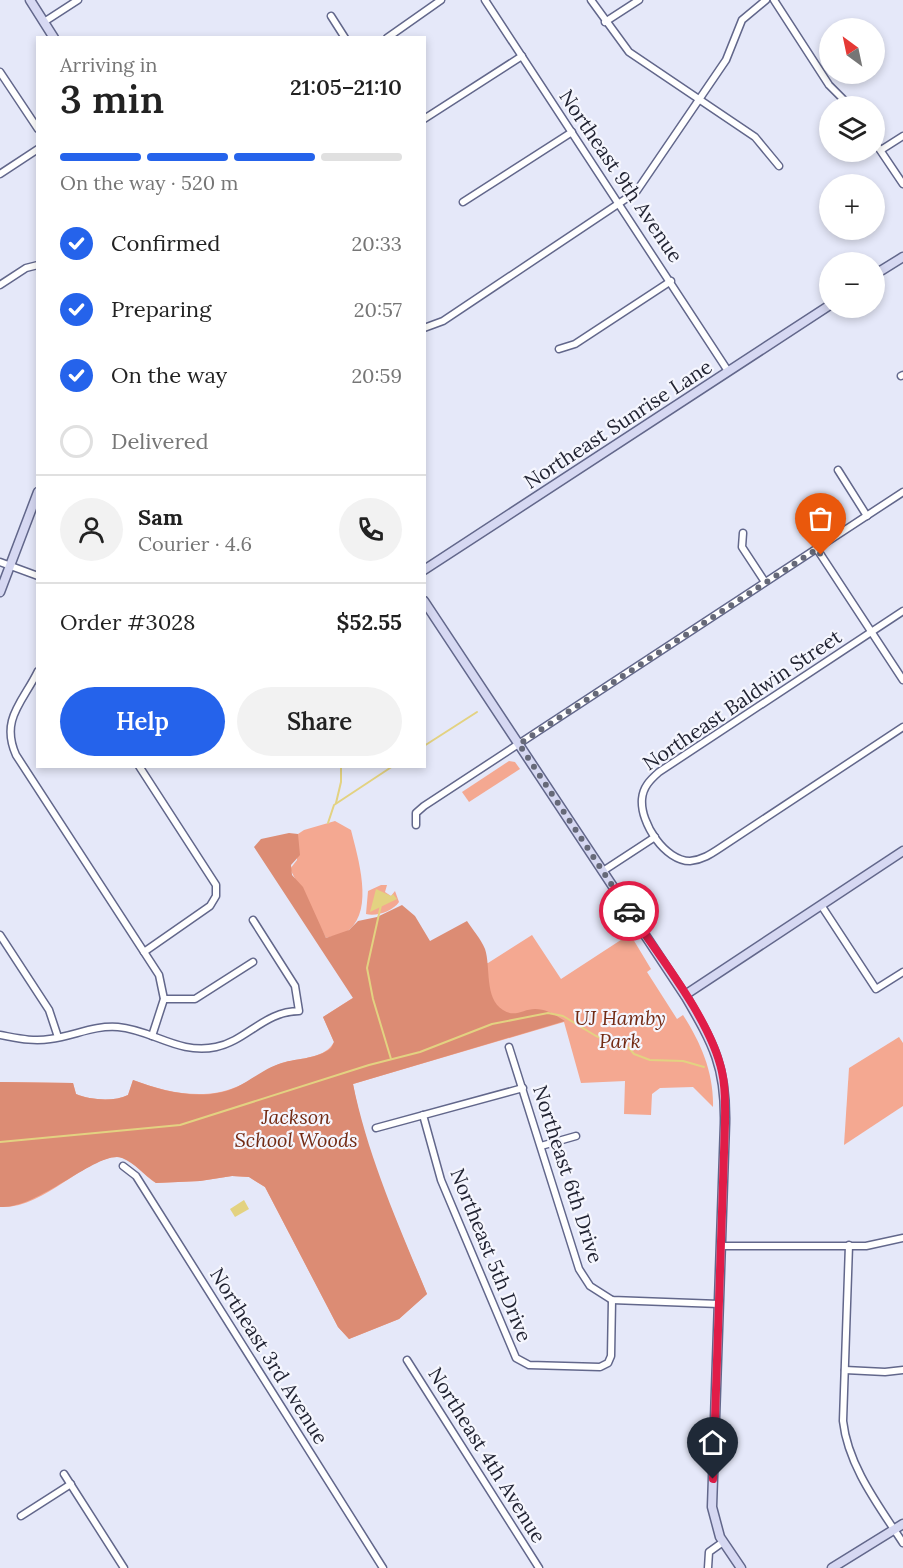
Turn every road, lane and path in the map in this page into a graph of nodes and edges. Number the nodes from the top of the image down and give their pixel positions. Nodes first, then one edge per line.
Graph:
1 (30, 0) edge
2 (78, 0) edge
3 (441, 0) edge
4 (485, 0) edge
5 (591, 0) edge
6 (639, 0) edge
7 (766, 0) edge
8 (774, 0) edge
9 (331, 16) dead end
10 (44, 22) junction
11 (606, 22) junction
12 (53, 36) edge
13 (344, 36) edge
14 (390, 36) edge
15 (522, 56) junction
16 (819, 69) edge
17 (0, 72) edge
18 (831, 84) edge
19 (841, 96) edge
20 (699, 100) junction
21 (426, 118) edge
22 (36, 126) edge
23 (572, 132) junction
24 (903, 135) edge
25 (885, 147) edge
26 (36, 151) edge
27 (885, 156) edge
28 (779, 166) dead end
29 (0, 174) edge
30 (903, 184) edge
31 (463, 202) dead end
32 (619, 205) junction
33 (903, 257) edge
34 (36, 266) edge
35 (885, 269) edge
36 (671, 281) junction
37 (0, 285) edge
38 (819, 312) edge
39 (426, 327) edge
40 (560, 349) dead end
41 (728, 371) junction
42 (838, 470) dead end
43 (903, 492) edge
44 (36, 497) edge
45 (867, 516) junction
46 (743, 533) dead end
47 (817, 549) junction
48 (0, 562) edge
49 (10, 566) junction
50 (426, 569) edge
51 (36, 575) edge
52 (765, 582) junction
53 (0, 592) edge
54 (426, 604) edge
55 (903, 611) edge
56 (872, 633) junction
57 (36, 674) edge
58 (903, 680) edge
59 (903, 727) edge
60 (519, 744) junction
61 (140, 768) edge
62 (416, 825) dead end
63 (656, 837) junction
64 (903, 851) edge
65 (603, 871) junction
66 (821, 905) junction
67 (253, 920) dead end
68 (0, 935) edge
69 (144, 952) junction
70 (254, 962) dead end
71 (903, 972) edge
72 (685, 995) junction
73 (164, 999) junction
74 (0, 1035) edge
75 (152, 1036) junction
76 (58, 1038) junction
77 (509, 1047) dead end
78 (523, 1088) junction
79 (423, 1115) junction
80 (376, 1128) dead end
81 (576, 1136) dead end
82 (541, 1146) junction
83 (123, 1166) dead end
84 (903, 1238) edge
85 (849, 1245) junction
86 (721, 1246) junction
87 (612, 1300) junction
88 (719, 1304) junction
89 (407, 1360) dead end
90 (845, 1370) junction
91 (903, 1370) edge
92 (64, 1474) dead end
93 (71, 1484) junction
94 (21, 1516) dead end
95 (903, 1524) edge
96 (895, 1529) junction
97 (723, 1542) junction
98 (903, 1543) edge
99 (123, 1565) edge
100 (114, 1568) edge
101 (383, 1568) edge
102 (539, 1568) edge
103 (708, 1568) edge
104 (741, 1568) edge
105 (832, 1568) edge

1 - 10 street
2 - 10 street
3 - 14 street
4 - 15 street, Northeast 9th Avenue
5 - 11 street
6 - 11 street
7 - 20 street
8 - 16 street
9 - 13 street
10 - 12 street
11 - 20 street
15 - 21 street
15 - 23 street, Northeast 9th Avenue
17 - 22 street
18 - 19 street
20 - 28 street
20 - 32 street
23 - 31 street
23 - 32 street, Northeast 9th Avenue
24 - 25 street
26 - 29 street
27 - 30 street
32 - 36 street, Northeast 9th Avenue
32 - 39 street
33 - 35 street
34 - 37 street
36 - 40 street
36 - 41 street, Northeast 9th Avenue
38 - 41 street, Northeast Sunrise Lane
41 - 50 street, Northeast Sunrise Lane
42 - 45 street
43 - 45 street
44 - 49 street
45 - 47 street
46 - 52 street
47 - 52 street
47 - 56 street
48 - 49 street
49 - 51 street
49 - 53 street
52 - 60 street
54 - 60 street
55 - 56 street, Northeast Baldwin Street
56 - 58 street
56 - 63 street, Northeast Baldwin Street
57 - 69 street
59 - 63 street
60 - 62 street
60 - 65 street
61 - 69 street
63 - 65 street
64 - 66 street
65 - 72 street
66 - 71 street
66 - 72 street
67 - 75 street
68 - 76 street
69 - 73 street
70 - 73 street
72 - 86 street
73 - 75 street
74 - 76 street
75 - 76 street
77 - 78 street, Northeast 6th Drive
78 - 79 street
78 - 82 street, Northeast 6th Drive
79 - 80 street
79 - 87 street, Northeast 5th Drive
81 - 82 street
82 - 87 street, Northeast 6th Drive
83 - 101 street, Northeast 3rd Avenue
84 - 85 street
85 - 86 street
85 - 90 street
86 - 88 street
87 - 88 street
88 - 97 street
89 - 102 street, Northeast 4th Avenue
90 - 91 street
90 - 96 street
92 - 93 street
93 - 94 street
93 - 99 street
95 - 96 street
96 - 98 street
96 - 105 street
97 - 103 street
97 - 104 street
99 - 100 street

